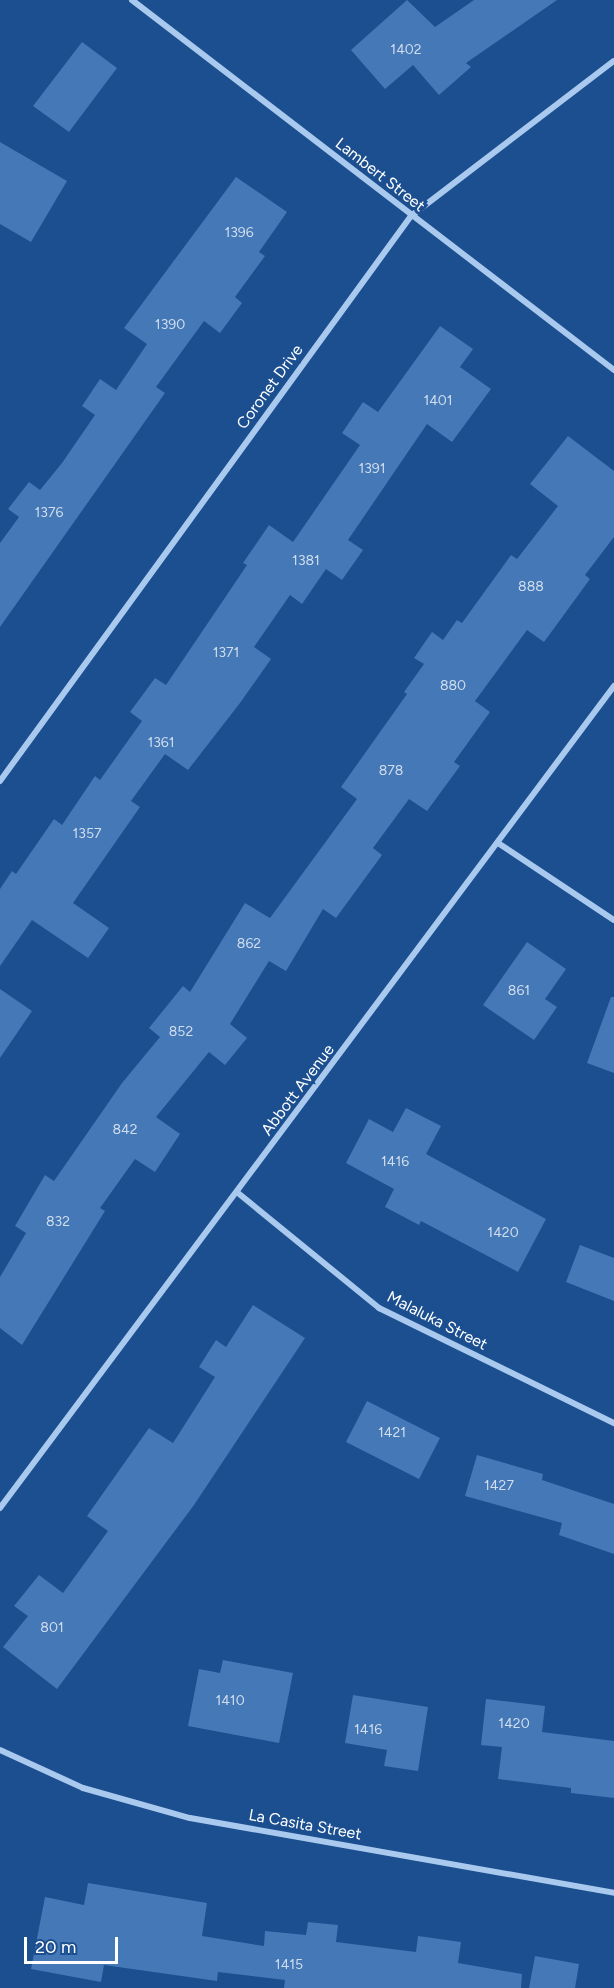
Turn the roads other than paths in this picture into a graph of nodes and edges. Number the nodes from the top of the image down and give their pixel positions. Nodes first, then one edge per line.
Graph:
1 (132, 0) edge
2 (614, 61) edge
3 (411, 216) junction
4 (614, 370) edge
5 (614, 686) edge
6 (0, 781) edge
7 (498, 843) junction
8 (614, 920) edge
9 (238, 1193) junction
10 (614, 1423) edge
11 (0, 1508) edge
12 (0, 1750) edge
13 (614, 1893) edge

1 - 3 street, Lambert Street
2 - 3 street, Coronet Drive
3 - 4 street, Lambert Street
3 - 6 street, Coronet Drive
5 - 7 street, Abbott Avenue
7 - 8 street
7 - 9 street, Abbott Avenue
9 - 10 street, Malaluka Street
9 - 11 street, Abbott Avenue
12 - 13 street, La Casita Street

